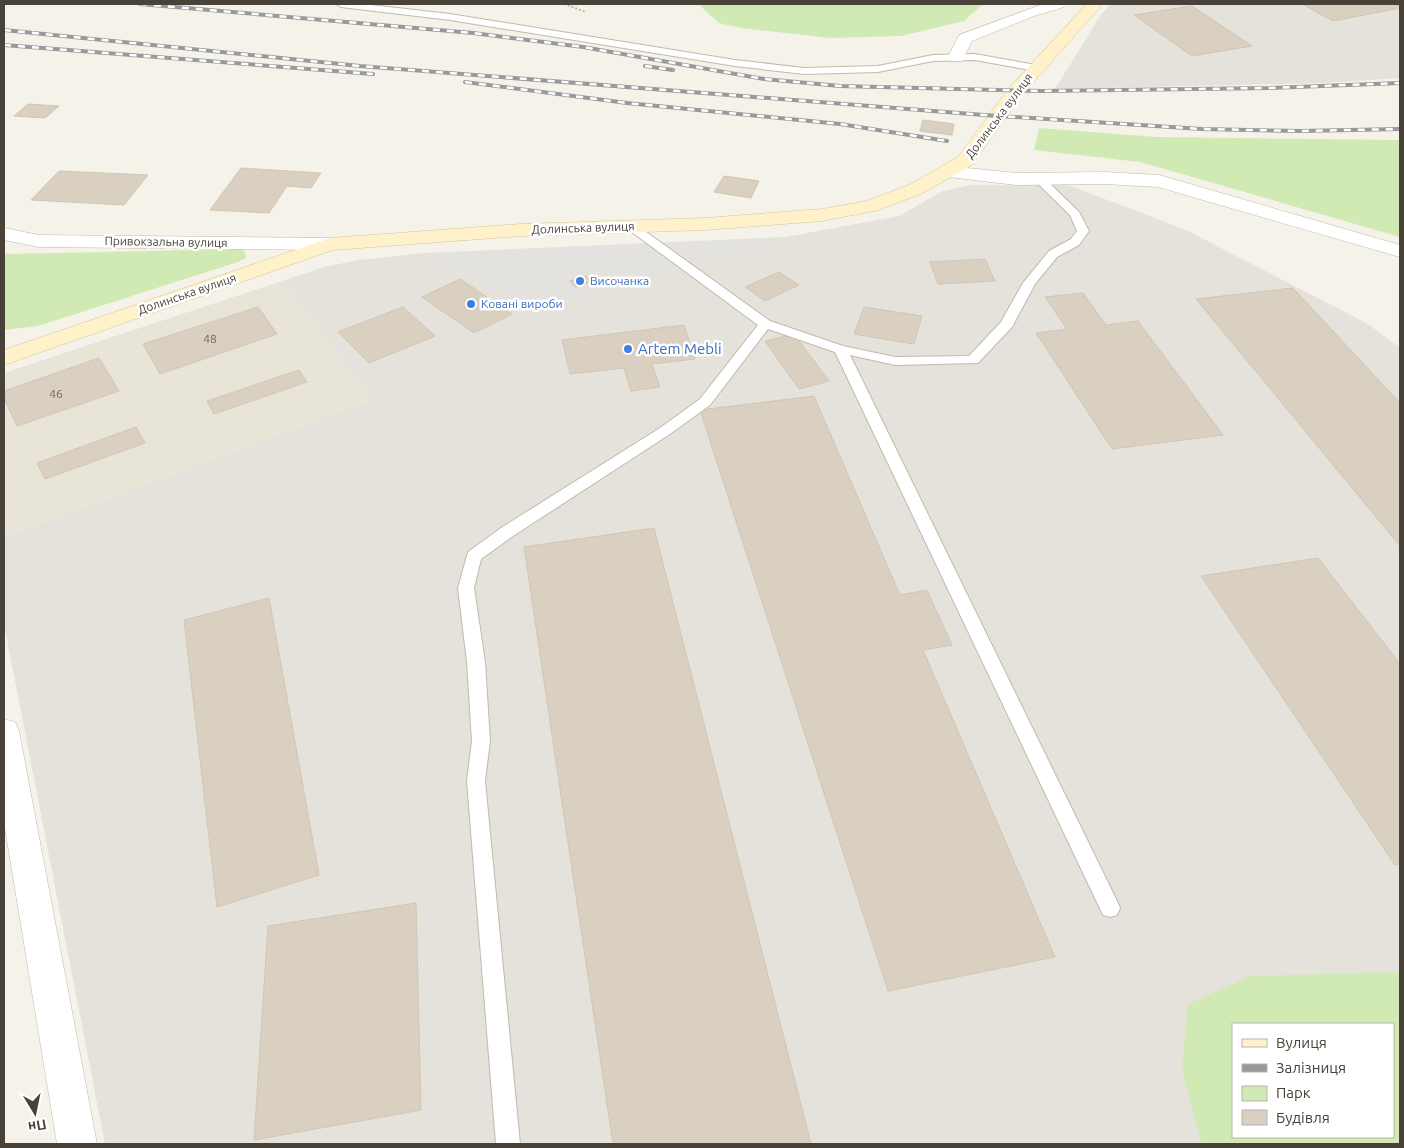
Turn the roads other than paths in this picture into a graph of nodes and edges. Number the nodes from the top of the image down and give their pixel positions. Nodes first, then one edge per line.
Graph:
1 (340, 4) edge
2 (1059, 4) edge
3 (1095, 4) edge
4 (956, 58) junction
5 (1036, 68) junction
6 (947, 172) junction
7 (1039, 180) junction
8 (631, 227) junction
9 (4, 234) edge
10 (330, 244) junction
11 (1400, 251) edge
12 (765, 324) junction
13 (840, 349) junction
14 (4, 358) edge
15 (4, 731) edge
16 (1110, 908) dead end
17 (77, 1144) edge
18 (508, 1144) edge

1 - 4 lane
2 - 4 street
3 - 5 main road, Долинська вулиця
4 - 5 lane
5 - 6 main road, Долинська вулиця
6 - 7 street
6 - 8 main road, Долинська вулиця
7 - 11 street
7 - 13 lane
8 - 10 main road, Долинська вулиця
8 - 12 lane
9 - 10 street, Привокзальна вулиця
10 - 14 main road, Долинська вулиця
12 - 13 lane
12 - 18 lane
13 - 16 lane
15 - 17 street

